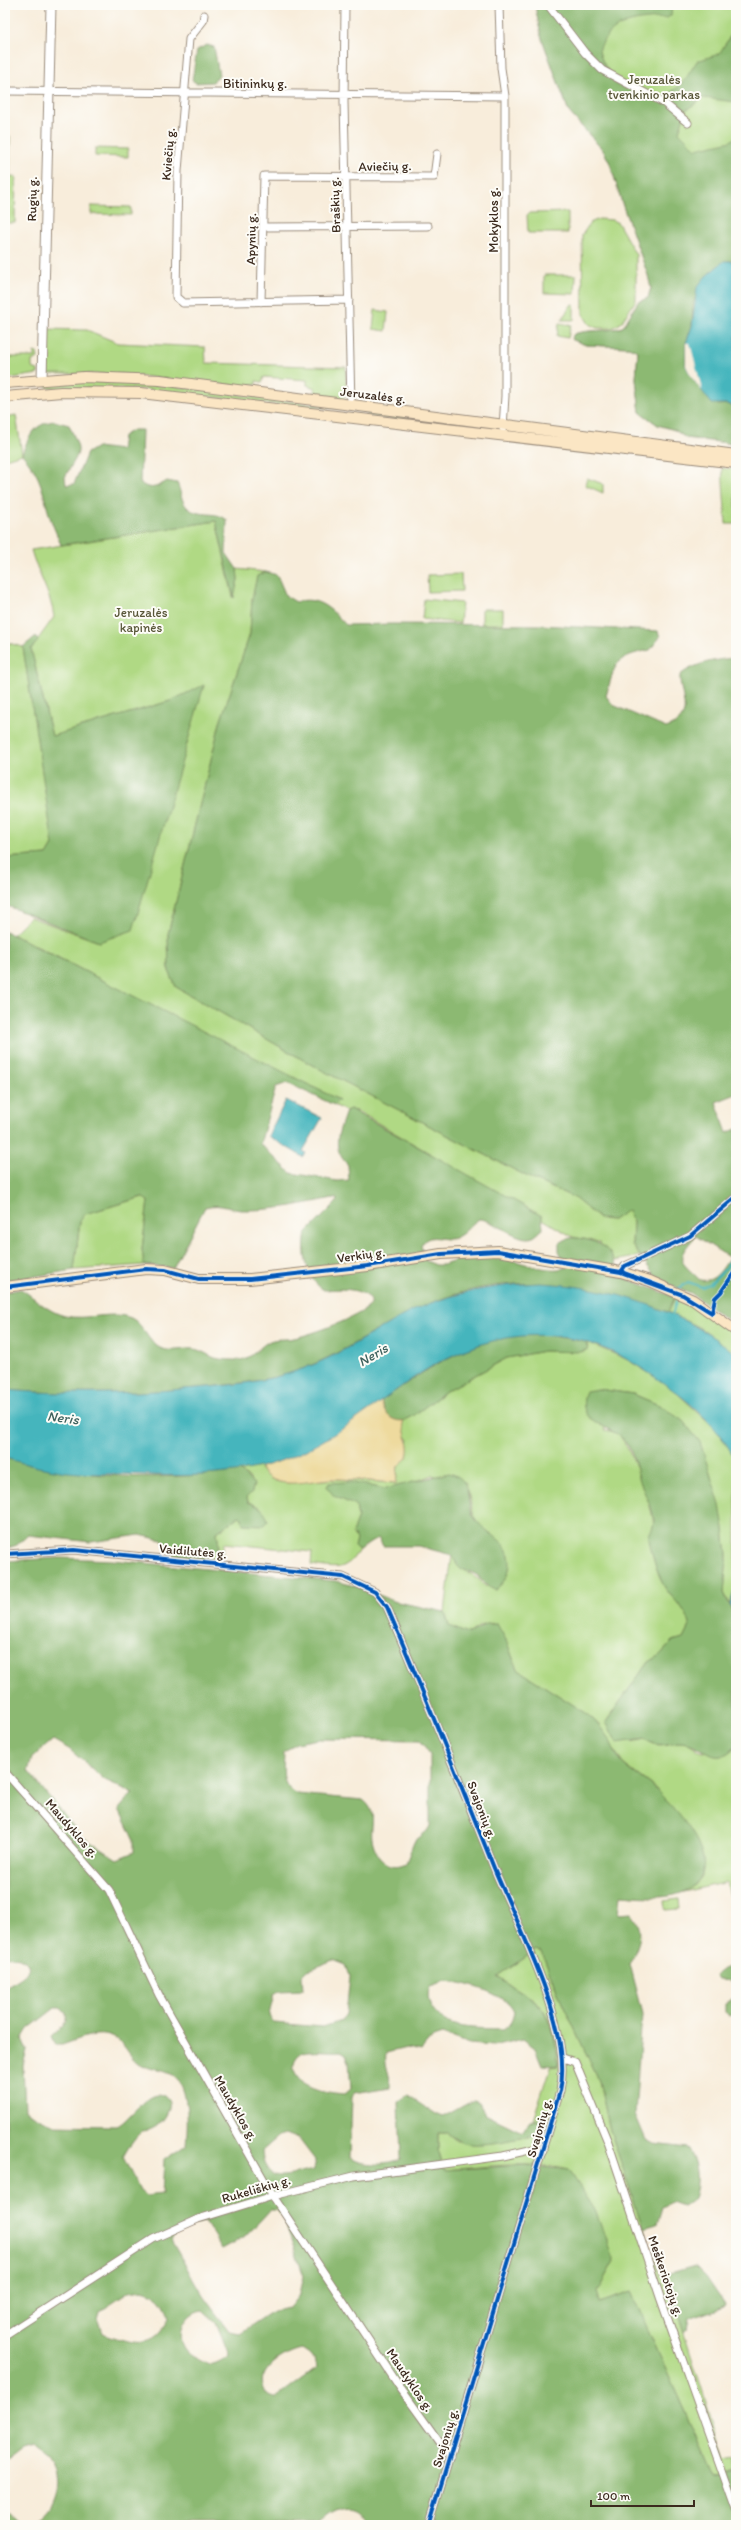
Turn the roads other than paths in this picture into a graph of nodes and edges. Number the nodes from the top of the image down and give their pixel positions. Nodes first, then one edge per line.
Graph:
1 (51, 5) edge
2 (345, 5) edge
3 (500, 5) edge
4 (548, 5) edge
5 (204, 15) dead end
6 (5, 91) edge
7 (47, 92) junction
8 (344, 94) junction
9 (185, 95) junction
10 (504, 96) junction
11 (688, 123) dead end
12 (437, 154) dead end
13 (264, 176) joint
14 (346, 178) junction
15 (347, 226) junction
16 (428, 226) dead end
17 (263, 227) junction
18 (349, 300) junction
19 (261, 302) junction
20 (42, 379) junction
21 (5, 383) edge
22 (42, 393) junction
23 (5, 397) edge
24 (351, 405) junction
25 (350, 418) junction
26 (504, 424) junction
27 (502, 436) junction
28 (736, 455) edge
29 (736, 464) edge
30 (736, 1196) edge
31 (621, 1272) junction
32 (5, 1287) edge
33 (736, 1331) edge
34 (5, 1554) edge
35 (375, 1592) joint
36 (5, 1772) edge
37 (563, 2058) junction
38 (543, 2150) junction
39 (273, 2196) junction
40 (5, 2335) edge
41 (450, 2457) junction
42 (736, 2510) edge
43 (430, 2525) edge

1 - 7 street, Rugių g.
2 - 8 street, Braškių g.
3 - 10 street, Mokyklos g.
4 - 11 street
5 - 9 street, Kviečių g.
6 - 7 street, Bitininkų g.
7 - 9 street, Bitininkų g.
7 - 20 street, Rugių g.
8 - 9 street, Bitininkų g.
8 - 10 street, Bitininkų g.
8 - 14 street, Braškių g.
9 - 19 street, Kviečių g.
10 - 26 street, Mokyklos g.
12 - 14 street, Aviečių g.
13 - 14 street, Aviečių g.
13 - 17 street, Apynių g.
14 - 15 street, Braškių g.
15 - 16 street
15 - 17 street
15 - 18 street, Braškių g.
17 - 19 street, Apynių g.
18 - 19 street
18 - 24 street, Braškių g.
20 - 21 main road, Jeruzalės g.
20 - 22 main road, Rugių g.
20 - 24 main road, Jeruzalės g.
22 - 23 main road, Jeruzalės g.
22 - 25 main road, Jeruzalės g.
24 - 25 main road
24 - 26 main road, Jeruzalės g.
25 - 27 main road, Jeruzalės g.
26 - 27 street, Mokyklos g.
26 - 28 main road, Jeruzalės g.
27 - 29 main road, Jeruzalės g.
30 - 31 street
31 - 32 main road, Verkių g.
31 - 33 main road, Verkių g.
34 - 35 street, Vaidilutės g.
35 - 37 street, Svajonių g.
36 - 39 street, Maudyklos g.
37 - 38 street, Svajonių g.
37 - 42 street, Meškeriotojų g.
38 - 39 street, Rukeliškių g.
38 - 41 street, Svajonių g.
39 - 40 street, Rukeliškių g.
39 - 41 street, Maudyklos g.
41 - 43 street, Svajonių g.

